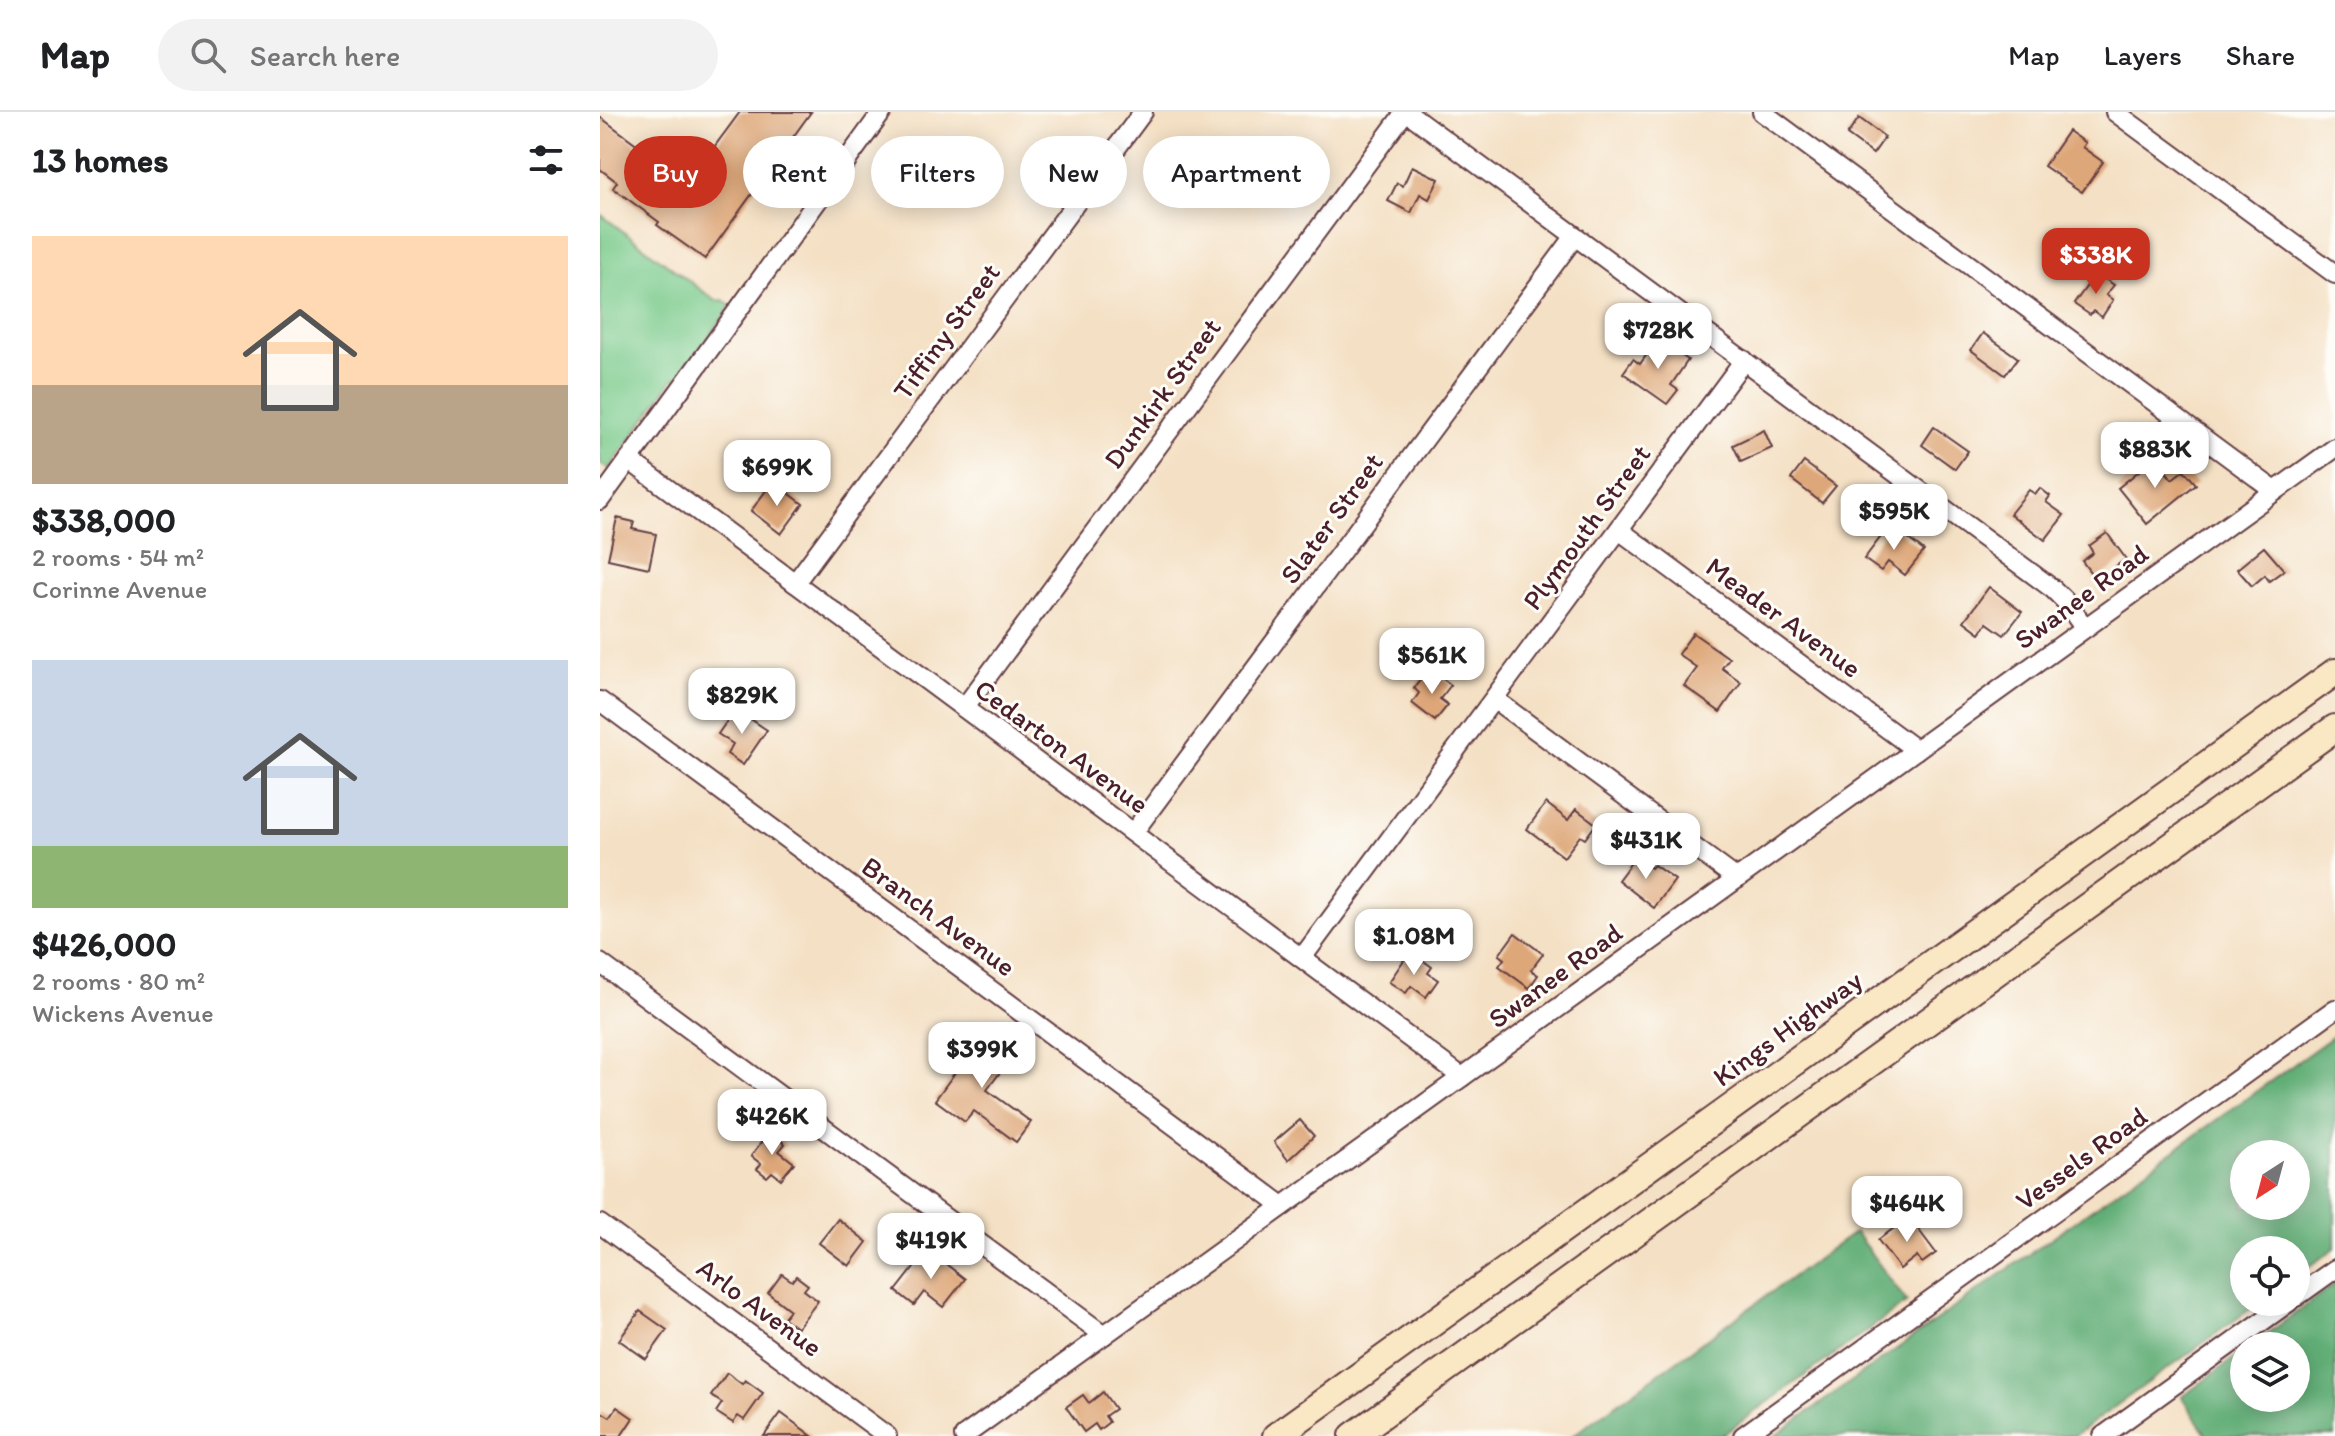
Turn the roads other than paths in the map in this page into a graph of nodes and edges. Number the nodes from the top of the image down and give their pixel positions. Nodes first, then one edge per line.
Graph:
1 (882, 112) edge
2 (1143, 112) edge
3 (1406, 112) edge
4 (1762, 112) edge
5 (2115, 112) edge
6 (1575, 236) junction
7 (2335, 274) edge
8 (1744, 360) junction
9 (2335, 448) edge
10 (629, 460) junction
11 (2275, 491) junction
12 (600, 500) edge
13 (1619, 530) junction
14 (795, 583) junction
15 (2085, 628) junction
16 (2335, 672) edge
17 (1494, 699) junction
18 (600, 701) edge
19 (964, 708) junction
20 (2335, 728) edge
21 (1916, 750) junction
22 (1133, 833) junction
23 (1737, 879) junction
24 (1302, 958) junction
25 (600, 963) edge
26 (2335, 1009) edge
27 (1462, 1077) junction
28 (1283, 1206) junction
29 (600, 1224) edge
30 (2335, 1269) edge
31 (2310, 1287) edge
32 (2270, 1316) edge
33 (1104, 1335) junction
34 (887, 1436) edge
35 (964, 1436) edge
36 (1276, 1436) edge
37 (1353, 1436) edge
38 (1743, 1436) edge
39 (2103, 1436) edge

1 - 10 street
2 - 14 street, Tiffiny Street
3 - 6 street
3 - 19 street, Dunkirk Street
4 - 11 street
5 - 7 street
6 - 8 street
6 - 22 street, Slater Street
8 - 13 street, Plymouth Street
8 - 15 street
9 - 11 street, Swanee Road
10 - 12 street
10 - 14 street, Cedarton Avenue
11 - 15 street, Swanee Road
13 - 17 street, Plymouth Street
13 - 21 street, Meader Avenue
14 - 19 street, Cedarton Avenue
15 - 21 street, Swanee Road
16 - 36 main road, Kings Highway
17 - 23 street
17 - 24 street, Plymouth Street
18 - 28 street, Branch Avenue
19 - 22 street, Cedarton Avenue
20 - 37 main road
21 - 23 street, Swanee Road
22 - 24 street, Cedarton Avenue
23 - 27 street, Swanee Road
24 - 27 street, Cedarton Avenue
25 - 33 street
26 - 38 street, Vessels Road
27 - 28 street, Swanee Road
28 - 33 street, Swanee Road
29 - 34 street, Arlo Avenue
30 - 31 street
32 - 39 street
33 - 35 street, Swanee Road

